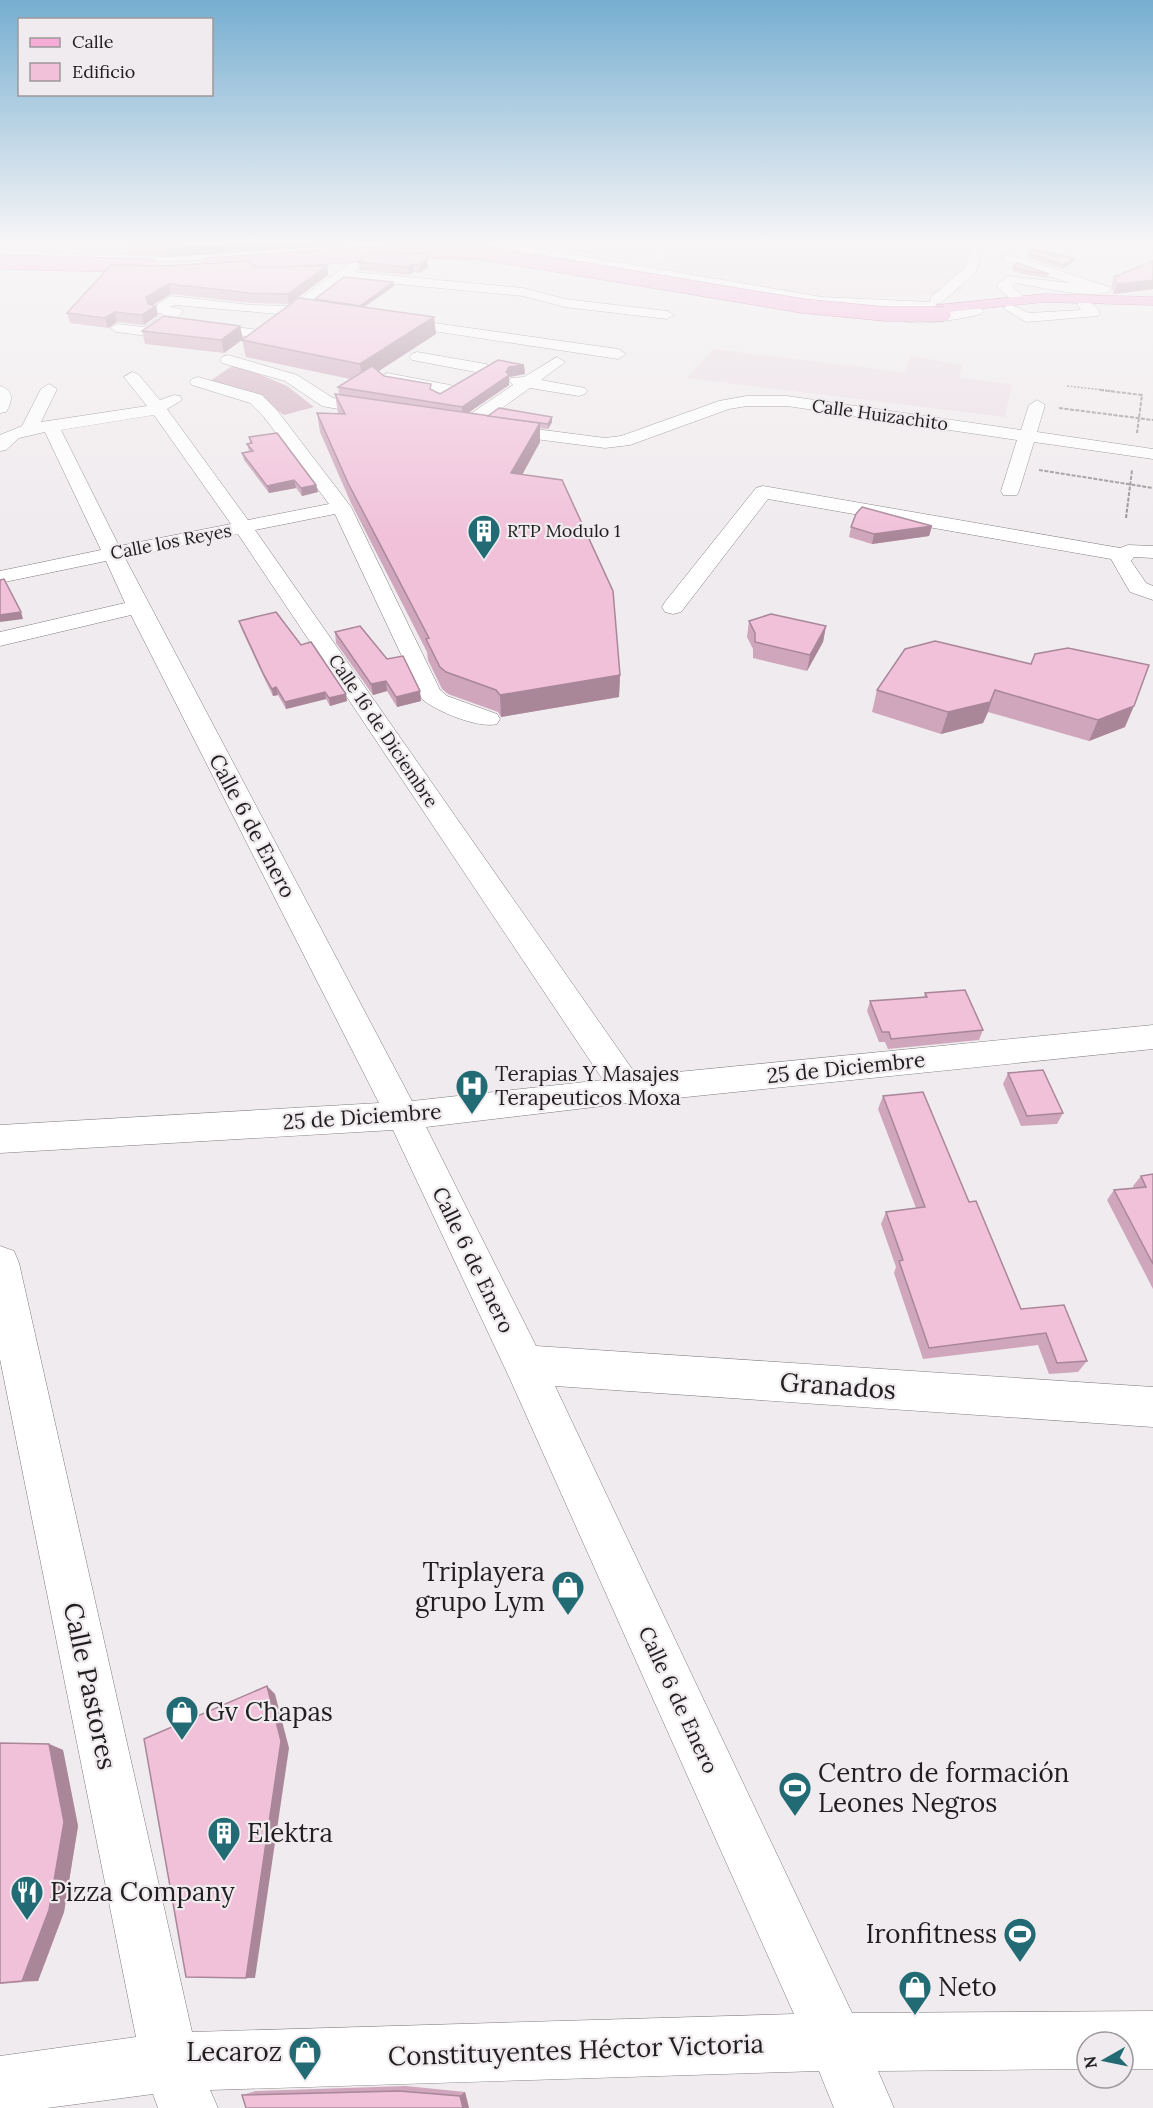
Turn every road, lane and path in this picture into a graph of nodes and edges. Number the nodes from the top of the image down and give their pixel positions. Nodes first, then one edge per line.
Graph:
1 (253, 340) edge
2 (526, 340) edge
3 (618, 354) dead end
4 (417, 357) dead end
5 (537, 359) dead end
6 (228, 360) junction
7 (500, 360) edge
8 (481, 372) junction
9 (132, 377) dead end
10 (386, 378) edge
11 (198, 382) junction
12 (528, 383) junction
13 (1067, 386) dead end
14 (49, 389) dead end
15 (0, 391) edge
16 (579, 391) dead end
17 (1142, 395) dead end
18 (456, 397) junction
19 (494, 405) junction
20 (1037, 405) joint
21 (344, 407) junction
22 (0, 408) edge
23 (158, 409) junction
24 (514, 409) edge
25 (399, 415) edge
26 (1153, 420) edge
27 (444, 422) edge
28 (338, 424) edge
29 (466, 425) junction
30 (40, 427) junction
31 (1028, 436) junction
32 (2, 443) edge
33 (1153, 454) edge
34 (1018, 467) junction
35 (1153, 488) edge
36 (1010, 491) dead end
37 (341, 507) junction
38 (243, 527) junction
39 (1153, 552) edge
40 (113, 553) junction
41 (1125, 555) junction
42 (0, 577) edge
43 (1153, 594) edge
44 (138, 607) junction
45 (673, 607) dead end
46 (0, 639) edge
47 (488, 719) dead end
48 (1153, 1036) edge
49 (628, 1090) junction
50 (403, 1116) junction
51 (0, 1138) edge
52 (0, 1263) edge
53 (524, 1365) junction
54 (1153, 1407) edge
55 (1153, 2040) edge
56 (836, 2042) junction
57 (0, 2085) edge
58 (179, 2085) edge
59 (864, 2108) edge

1 - 6 street
2 - 3 street
4 - 8 street
5 - 12 street
6 - 11 street
6 - 21 street
7 - 8 street
8 - 12 street
8 - 18 street
9 - 23 street, Calle 16 de Diciembre
10 - 18 street
11 - 23 street
11 - 37 street
12 - 16 street
12 - 19 street
13 - 17 path
14 - 30 street
15 - 22 street
18 - 19 street
19 - 24 street
19 - 29 street
20 - 26 path
20 - 31 street
21 - 25 street
21 - 28 street
23 - 30 street
23 - 38 street, Calle 16 de Diciembre
27 - 29 street, Calle Huizachito
29 - 31 street, Calle Huizachito
30 - 32 street
30 - 40 street, Calle 6 de Enero
31 - 33 street, Calle Huizachito
31 - 34 street
34 - 35 path
34 - 36 street
37 - 38 street, Calle los Reyes
37 - 47 street
38 - 40 street, Calle los Reyes
38 - 49 street, Calle 16 de Diciembre
39 - 41 street
40 - 42 street, Calle los Reyes
40 - 44 street, Calle 6 de Enero
41 - 43 street
41 - 45 street
44 - 46 street
44 - 50 street, Calle 6 de Enero
48 - 49 street, 25 de Diciembre
49 - 50 street, 25 de Diciembre
50 - 51 street, 25 de Diciembre
50 - 53 street, Calle 6 de Enero
52 - 58 street, Calle Pastores
53 - 54 street, Granados
53 - 56 street, Calle 6 de Enero
55 - 56 street, Constituyentes Héctor Victoria
56 - 58 street, Constituyentes Héctor Victoria
56 - 59 street, Calle 6 de Enero
57 - 58 street, Constituyentes Héctor Victoria

